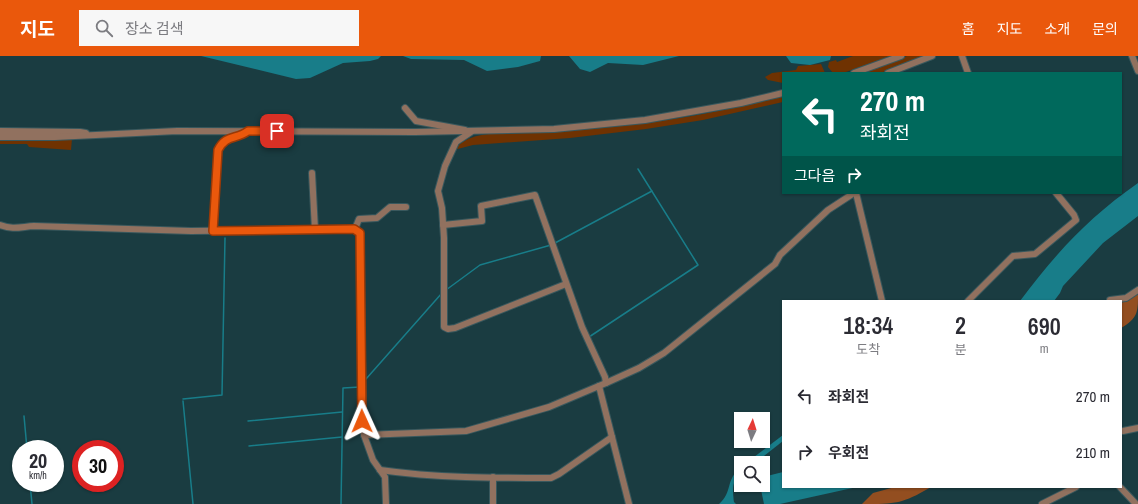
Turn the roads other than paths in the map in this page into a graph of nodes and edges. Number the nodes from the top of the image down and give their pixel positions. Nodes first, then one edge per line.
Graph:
1 (901, 56) edge
2 (932, 56) edge
3 (962, 56) edge
4 (1132, 56) edge
5 (1138, 71) edge
6 (857, 72) edge
7 (891, 72) edge
8 (968, 72) edge
9 (782, 93) edge
10 (405, 108) dead end
11 (0, 131) edge
12 (248, 131) junction
13 (471, 132) junction
14 (91, 135) junction
15 (0, 137) edge
16 (312, 173) dead end
17 (854, 194) edge
18 (1057, 194) edge
19 (406, 207) dead end
20 (443, 224) junction
21 (0, 225) edge
22 (354, 229) junction
23 (315, 230) junction
24 (213, 231) junction
25 (566, 284) junction
26 (1138, 290) edge
27 (882, 300) edge
28 (969, 300) edge
29 (1110, 300) edge
30 (606, 383) junction
31 (599, 386) junction
32 (1138, 428) edge
33 (1123, 431) dead end
34 (364, 435) junction
35 (612, 437) junction
36 (380, 470) junction
37 (493, 477) junction
38 (1074, 488) edge
39 (1121, 488) edge
40 (386, 504) edge
41 (493, 504) edge
42 (629, 504) edge
43 (1042, 504) edge
44 (1136, 504) edge

1 - 6 street
2 - 7 street
3 - 8 street
4 - 5 street
9 - 13 street
10 - 13 street
11 - 14 street
12 - 13 street
12 - 14 street
12 - 24 street
13 - 20 street
14 - 15 street
16 - 23 street
17 - 27 street
17 - 30 street
18 - 28 street
19 - 22 street
20 - 25 street
20 - 25 street
21 - 24 street
22 - 23 street
22 - 34 street
23 - 24 street
25 - 30 street
26 - 29 street
30 - 31 street
31 - 34 street
31 - 35 street
32 - 33 street
34 - 36 street
35 - 37 street
35 - 42 street
36 - 37 street
36 - 40 street
37 - 41 street
38 - 43 street
39 - 44 street

